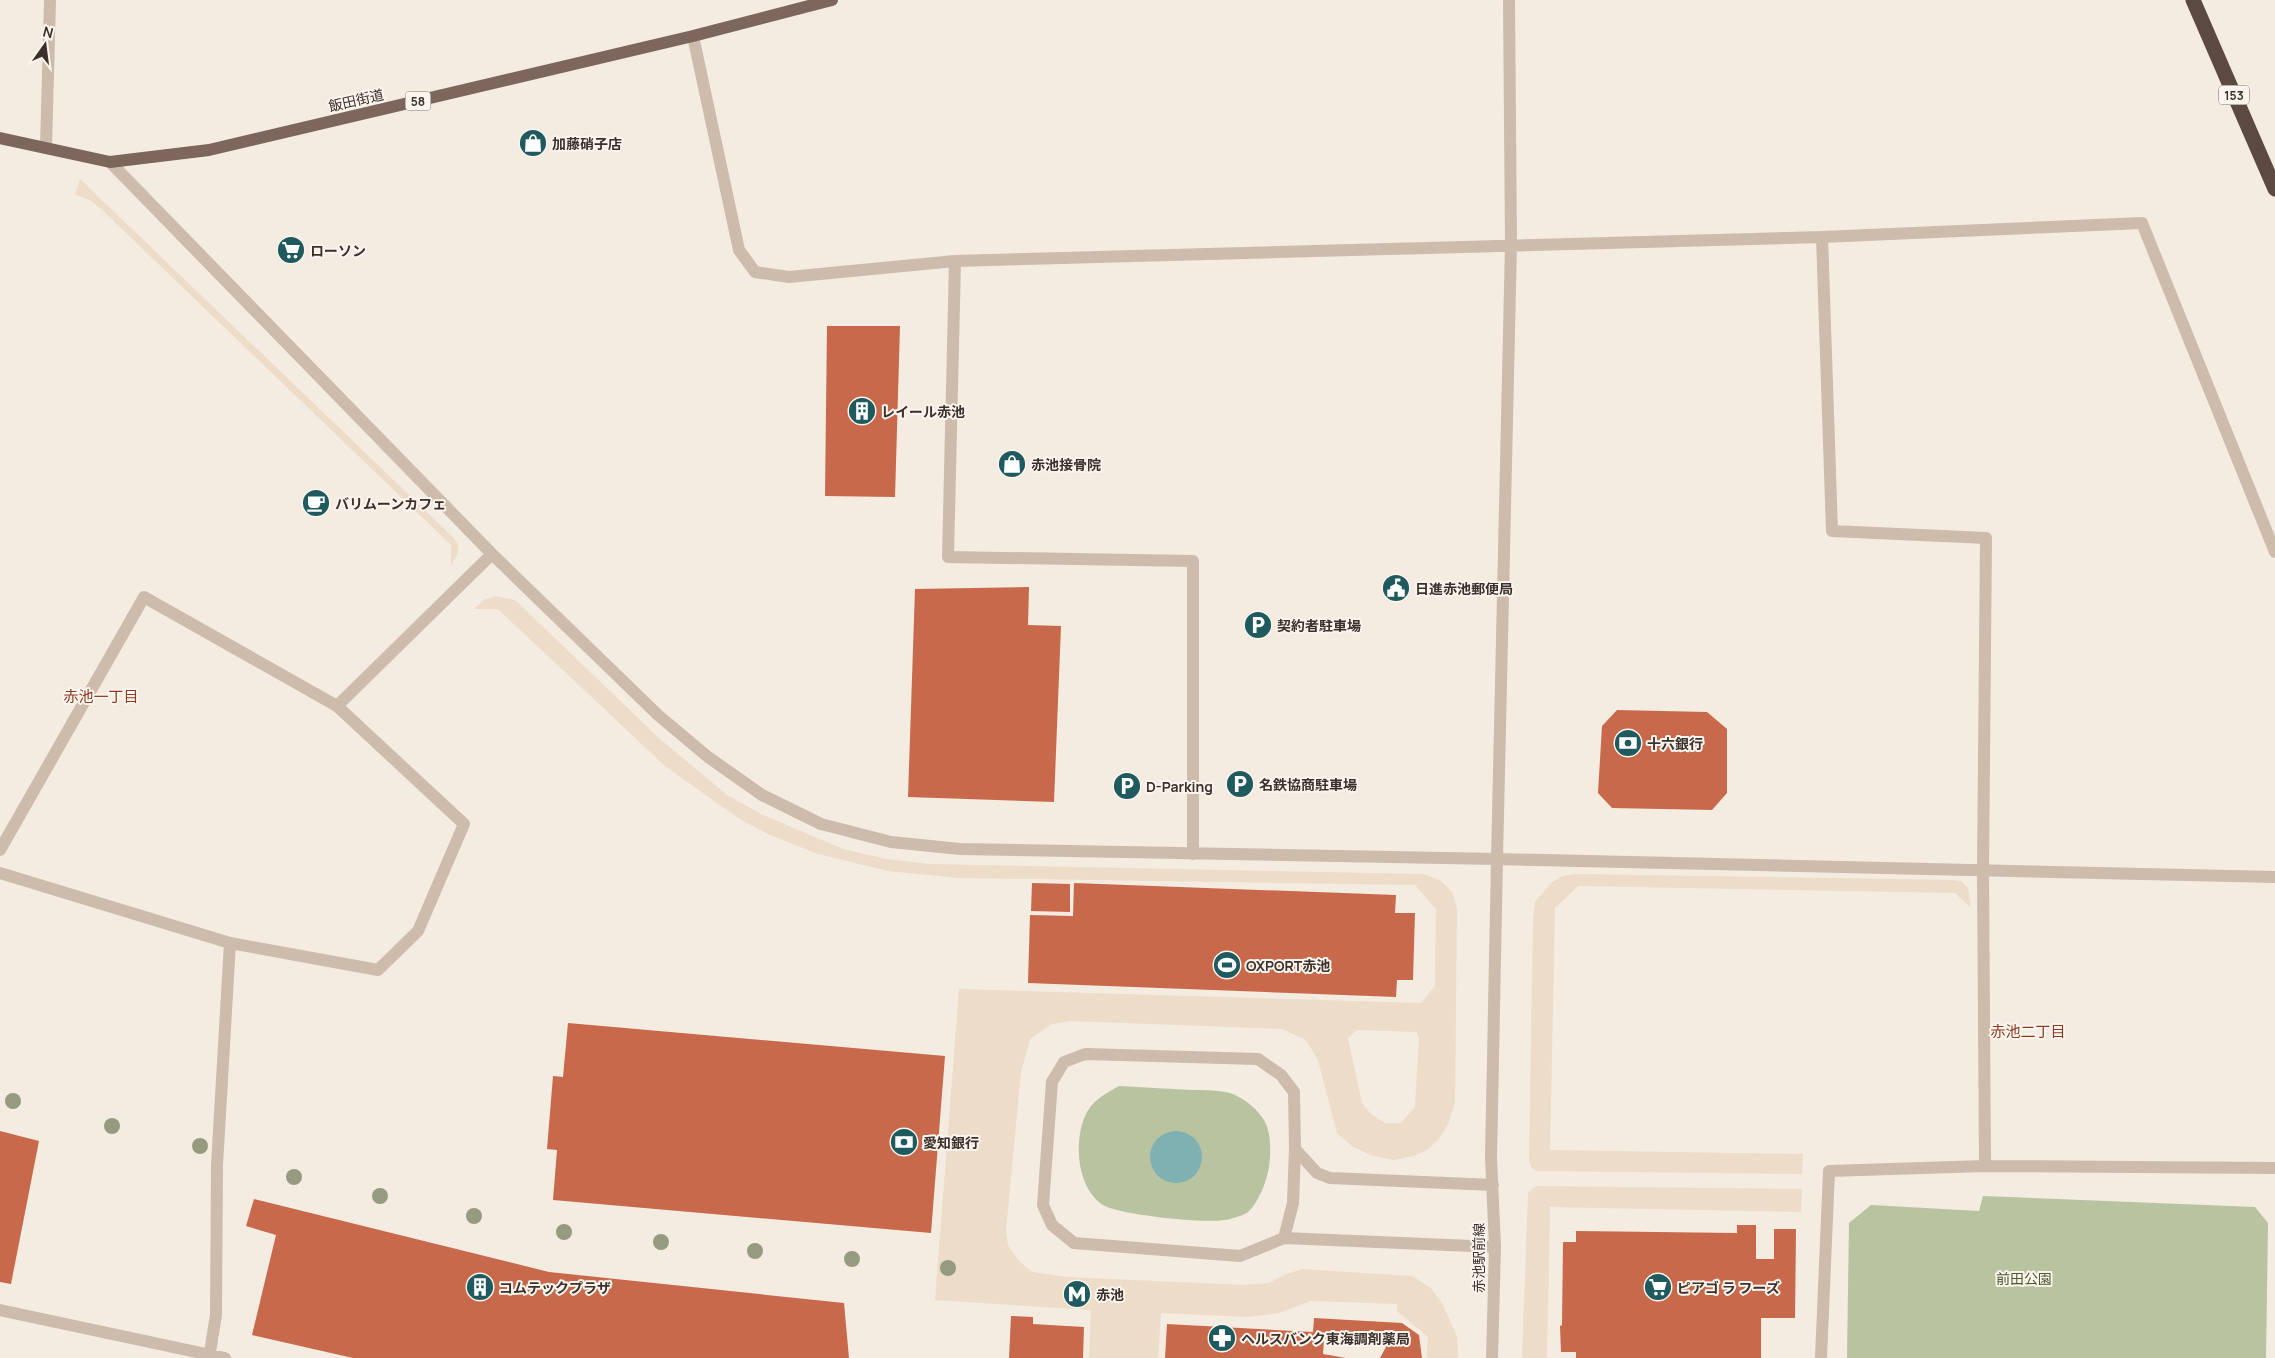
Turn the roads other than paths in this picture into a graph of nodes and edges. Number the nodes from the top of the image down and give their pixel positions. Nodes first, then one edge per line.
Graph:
1 (50, 0) edge
2 (832, 0) edge
3 (1509, 0) edge
4 (2193, 0) edge
5 (693, 36) junction
6 (0, 138) edge
7 (46, 148) junction
8 (110, 162) junction
9 (2275, 189) edge
10 (1822, 237) junction
11 (1511, 244) junction
12 (955, 261) junction
13 (2275, 552) edge
14 (492, 554) junction
15 (337, 706) junction
16 (0, 850) edge
17 (1193, 854) junction
18 (1496, 859) junction
19 (1982, 871) junction
20 (0, 873) edge
21 (2275, 877) edge
22 (230, 943) junction
23 (1295, 1149) junction
24 (1985, 1166) junction
25 (2275, 1168) edge
26 (1493, 1185) junction
27 (1284, 1238) junction
28 (1494, 1247) junction
29 (0, 1310) edge
30 (209, 1356) edge
31 (225, 1358) edge
32 (1492, 1358) edge
33 (1821, 1358) edge

1 - 7 street
2 - 5 main road, 飯田街道 / 58
3 - 11 street, 赤池駅前線
4 - 9 highway, 153
5 - 8 main road, 飯田街道 / 58
5 - 12 street
6 - 7 main road, 飯田街道 / 58
7 - 8 main road, 飯田街道 / 58
8 - 14 street
10 - 11 street
10 - 13 street
10 - 19 street
11 - 12 street
11 - 18 street, 赤池駅前線
12 - 17 street
14 - 15 street
14 - 17 street
15 - 16 street
15 - 22 street
17 - 18 street
18 - 19 street
18 - 26 street, 赤池駅前線
19 - 21 street
19 - 24 street
20 - 22 street
22 - 30 street
23 - 26 street
23 - 27 street
23 - 27 street
24 - 25 street
24 - 33 street
26 - 28 street, 赤池駅前線
27 - 28 street
28 - 32 street, 赤池駅前線
29 - 30 street
30 - 31 street

